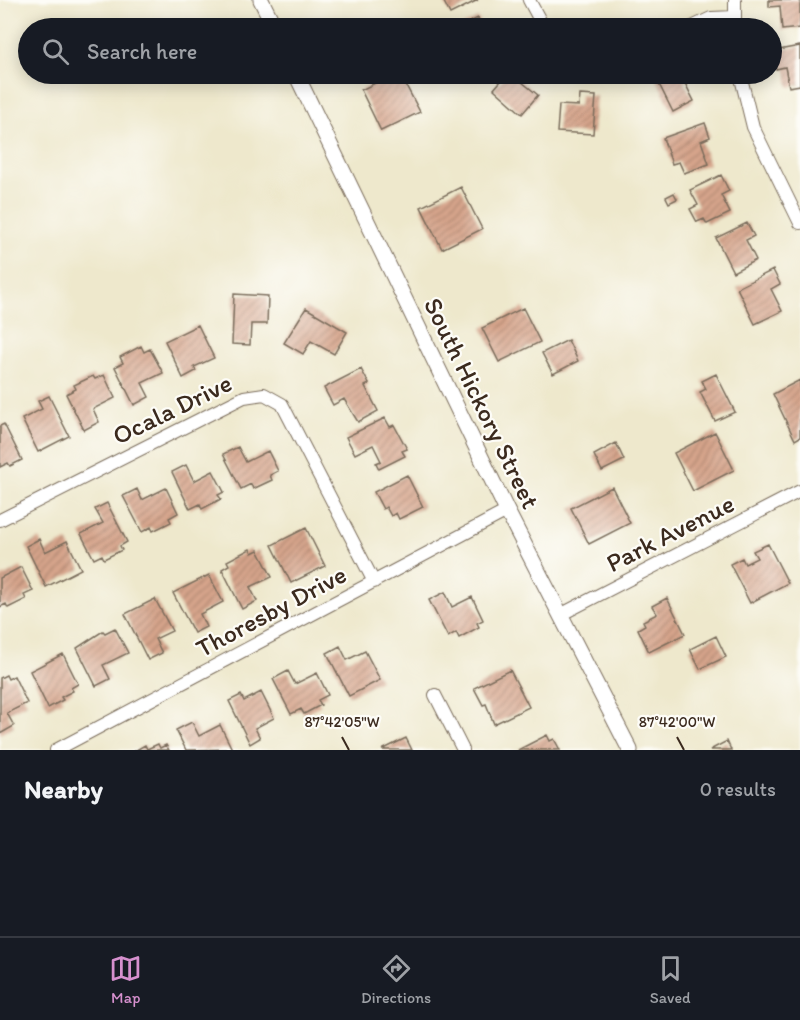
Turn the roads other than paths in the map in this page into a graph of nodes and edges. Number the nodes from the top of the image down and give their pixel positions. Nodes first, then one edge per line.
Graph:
1 (261, 0) edge
2 (529, 0) edge
3 (735, 0) edge
4 (269, 18) edge
5 (539, 18) edge
6 (735, 18) edge
7 (301, 84) edge
8 (742, 84) edge
9 (795, 202) edge
10 (800, 223) edge
11 (800, 491) edge
12 (507, 511) junction
13 (0, 520) edge
14 (374, 582) junction
15 (560, 615) junction
16 (435, 695) dead end
17 (56, 750) edge
18 (463, 750) edge
19 (630, 750) edge

1 - 4 street
2 - 5 street
3 - 6 street
7 - 12 street, South Hickory Street
8 - 9 street
9 - 10 street
11 - 15 street, Park Avenue
12 - 14 street, Thoresby Drive
12 - 15 street, South Hickory Street
13 - 14 street, Ocala Drive
14 - 17 street, Thoresby Drive
15 - 19 street, South Hickory Street
16 - 18 street

